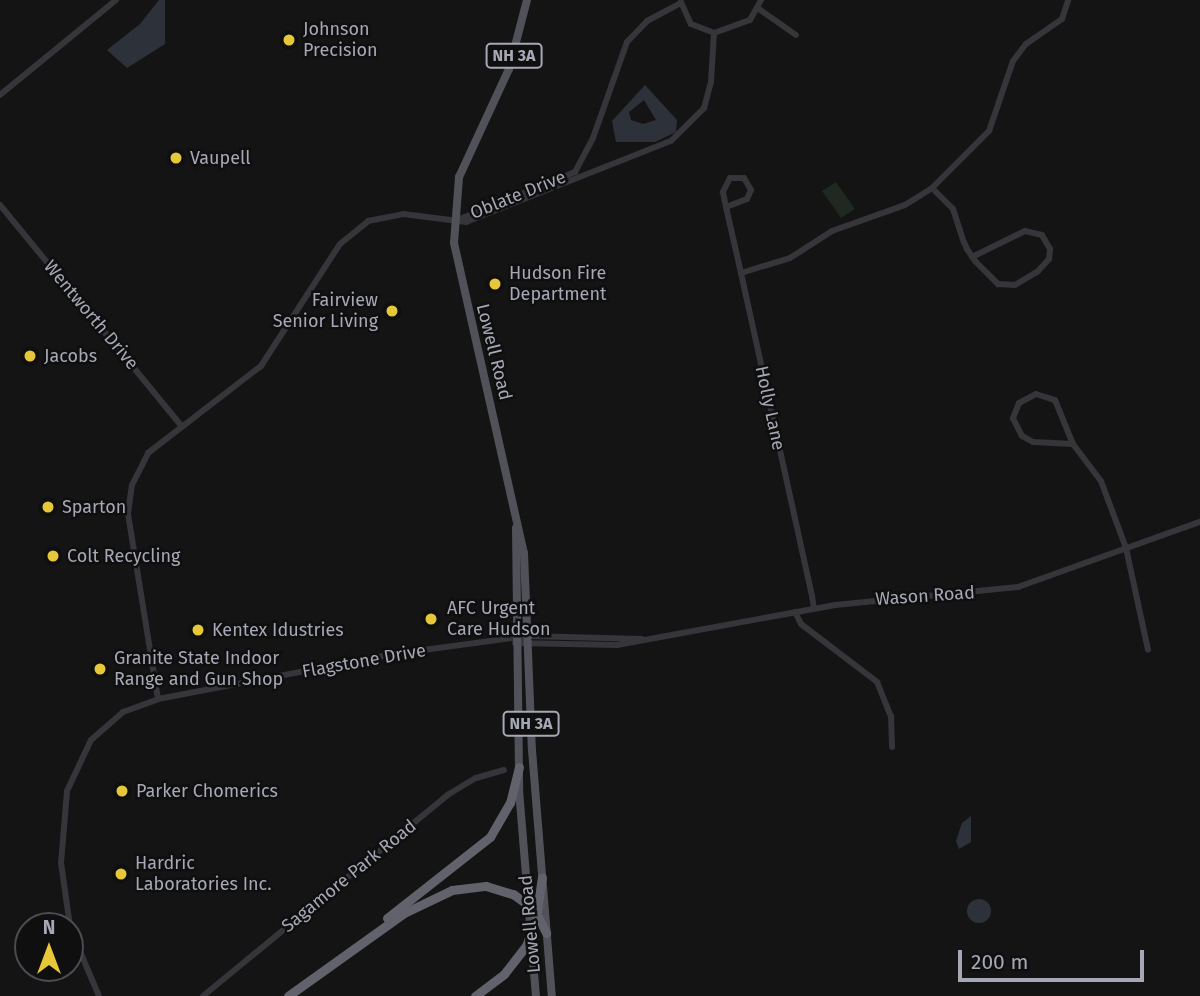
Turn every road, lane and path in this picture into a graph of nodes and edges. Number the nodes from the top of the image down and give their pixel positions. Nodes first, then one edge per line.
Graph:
1 (116, 0) edge
2 (527, 0) edge
3 (761, 0) edge
4 (1068, 0) edge
5 (681, 1) edge
6 (759, 9) junction
7 (714, 33) junction
8 (796, 35) dead end
9 (0, 95) edge
10 (580, 165) junction
11 (584, 177) junction
12 (932, 188) junction
13 (0, 205) edge
14 (726, 207) junction
15 (453, 222) junction
16 (972, 257) junction
17 (741, 273) junction
18 (181, 425) junction
19 (1073, 444) junction
20 (517, 515) junction
21 (1200, 522) edge
22 (1126, 548) junction
23 (814, 608) junction
24 (795, 612) junction
25 (514, 640) junction
26 (528, 640) junction
27 (1148, 650) dead end
28 (158, 699) junction
29 (892, 747) dead end
30 (519, 767) junction
31 (504, 770) dead end
32 (542, 877) junction
33 (527, 903) junction
34 (68, 912) edge
35 (538, 913) junction
36 (546, 933) junction
37 (530, 939) junction
38 (345, 953) junction
39 (84, 960) edge
40 (99, 996) edge
41 (203, 996) edge
42 (288, 996) edge
43 (475, 996) edge
44 (536, 996) edge
45 (552, 996) edge

1 - 9 street
2 - 15 main road, Lowell Road / NH 3A
3 - 6 street
4 - 12 street
5 - 7 street
5 - 10 street
6 - 7 street
6 - 8 street
7 - 11 street, Oblate Drive
10 - 11 street, Oblate Drive
10 - 15 street, Oblate Drive
11 - 15 street, Oblate Drive
12 - 16 street
12 - 17 street
13 - 18 street, Wentworth Drive
14 - 14 street, Holly Lane
14 - 17 street, Holly Lane
15 - 18 street
15 - 20 main road, Lowell Road / NH 3A
16 - 16 street
17 - 23 street, Holly Lane
18 - 28 street
19 - 19 street
19 - 22 street
20 - 25 main road, Lowell Road / NH 3A
20 - 26 main road, Lowell Road / NH 3A
21 - 22 street, Wason Road
22 - 23 street, Wason Road
22 - 27 street
23 - 24 street, Wason Road
24 - 26 street, Wason Road
24 - 29 street
25 - 26 street, Wason Road
25 - 28 street, Flagstone Drive
25 - 30 main road, Lowell Road / NH 3A
26 - 32 main road, Lowell Road / NH 3A
28 - 34 street, Flagstone Drive
30 - 33 main road, Lowell Road / NH 3A
30 - 38 highway
31 - 41 street, Sagamore Park Road
32 - 35 highway
32 - 36 main road, Lowell Road / NH 3A
33 - 35 highway
33 - 37 main road, Lowell Road / NH 3A
33 - 38 highway
35 - 36 highway
35 - 37 highway
36 - 45 main road, Lowell Road / NH 3A
37 - 43 highway
37 - 44 main road, Lowell Road / NH 3A
38 - 42 highway
39 - 40 street, Flagstone Drive

